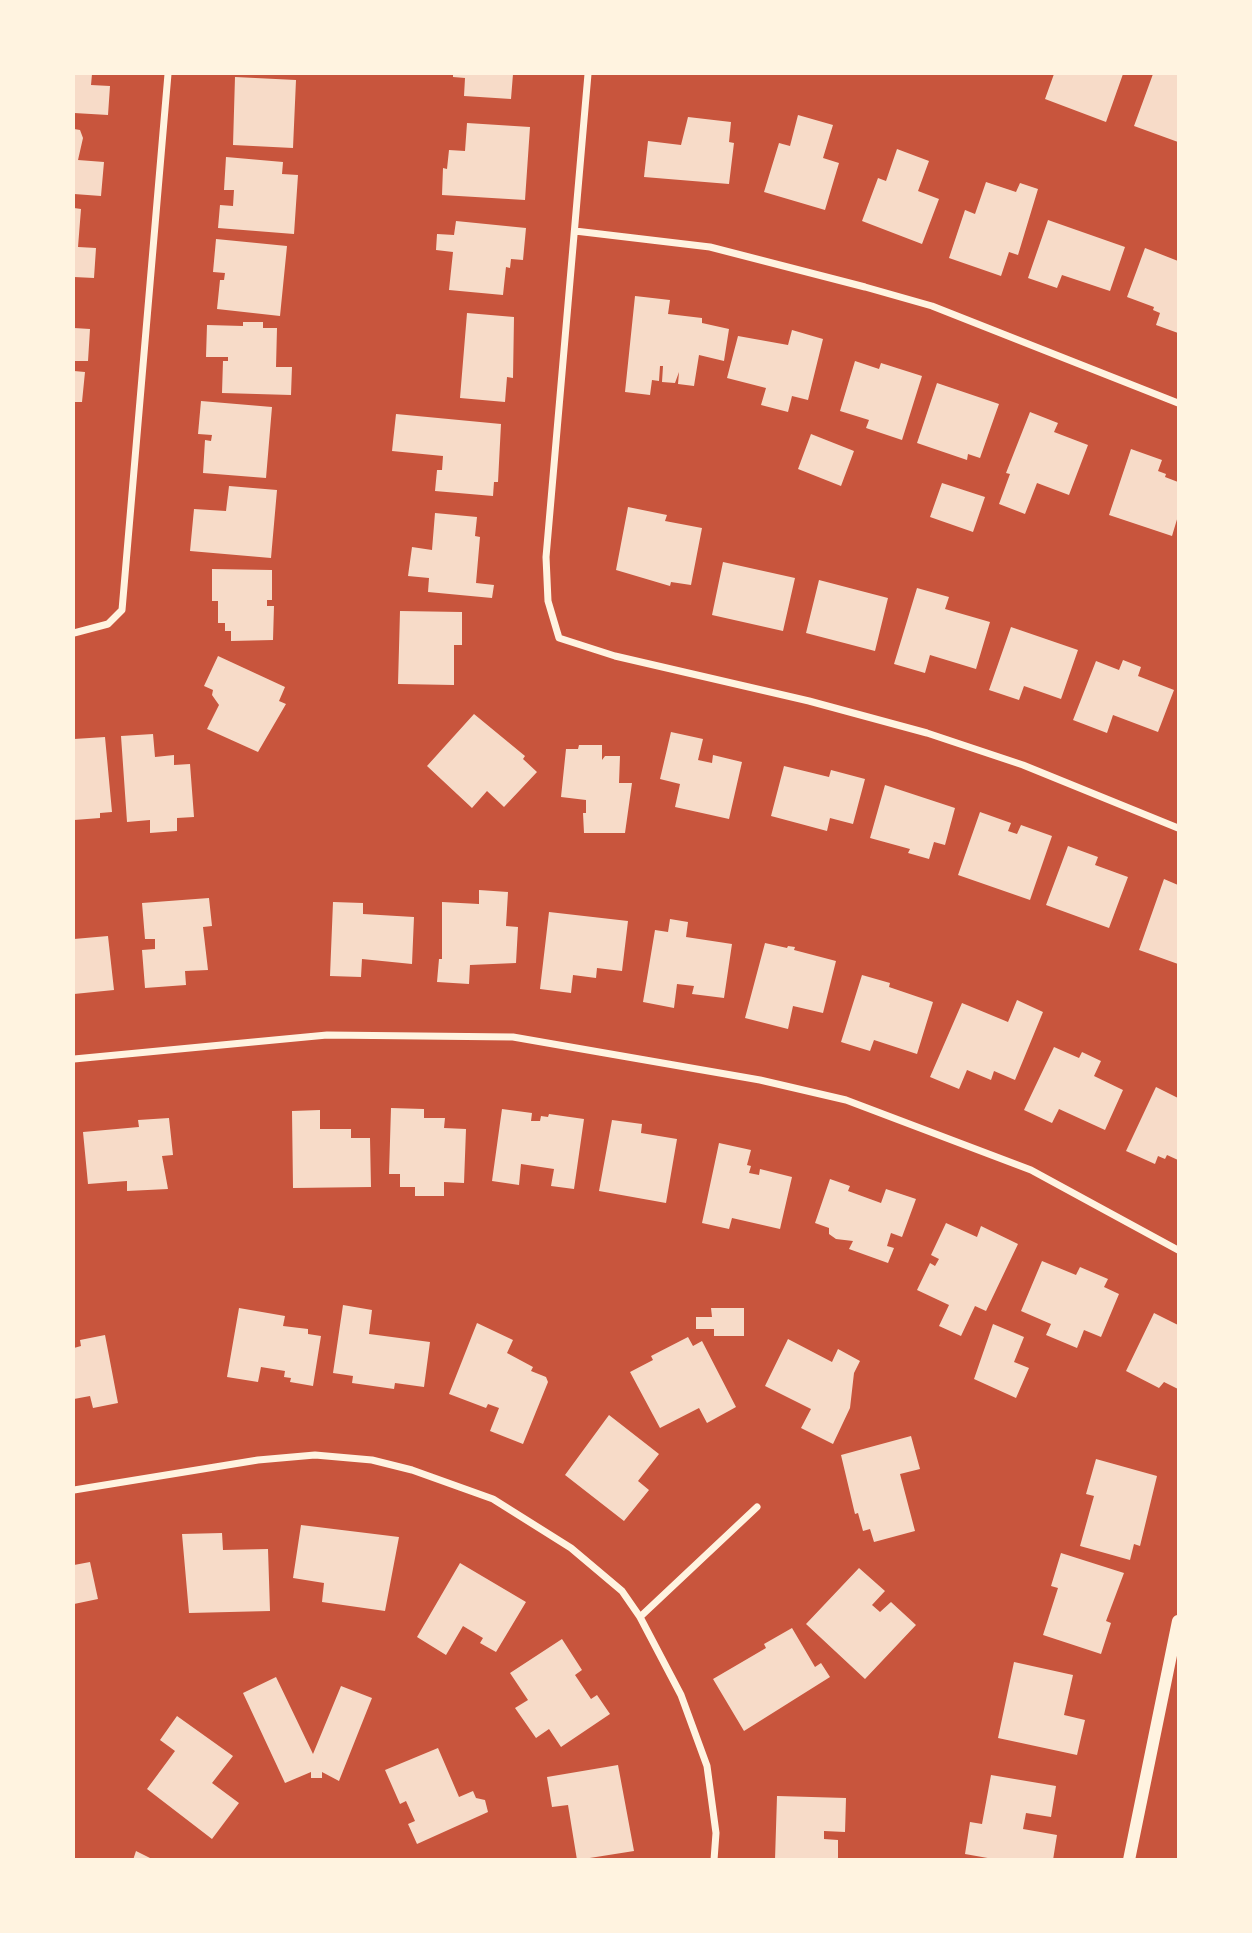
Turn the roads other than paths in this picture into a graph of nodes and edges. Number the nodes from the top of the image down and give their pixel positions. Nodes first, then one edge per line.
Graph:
1 (168, 74) edge
2 (588, 74) edge
3 (576, 231) junction
4 (1178, 403) edge
5 (74, 632) edge
6 (1178, 828) edge
7 (74, 1059) edge
8 (1178, 1250) edge
9 (74, 1490) edge
10 (757, 1507) dead end
11 (640, 1617) junction
12 (1178, 1621) edge
13 (714, 1860) edge
14 (1129, 1860) edge

1 - 5 street
2 - 3 street
3 - 4 street
3 - 6 street
7 - 8 street
9 - 11 street
10 - 11 street
11 - 13 street
12 - 14 street

